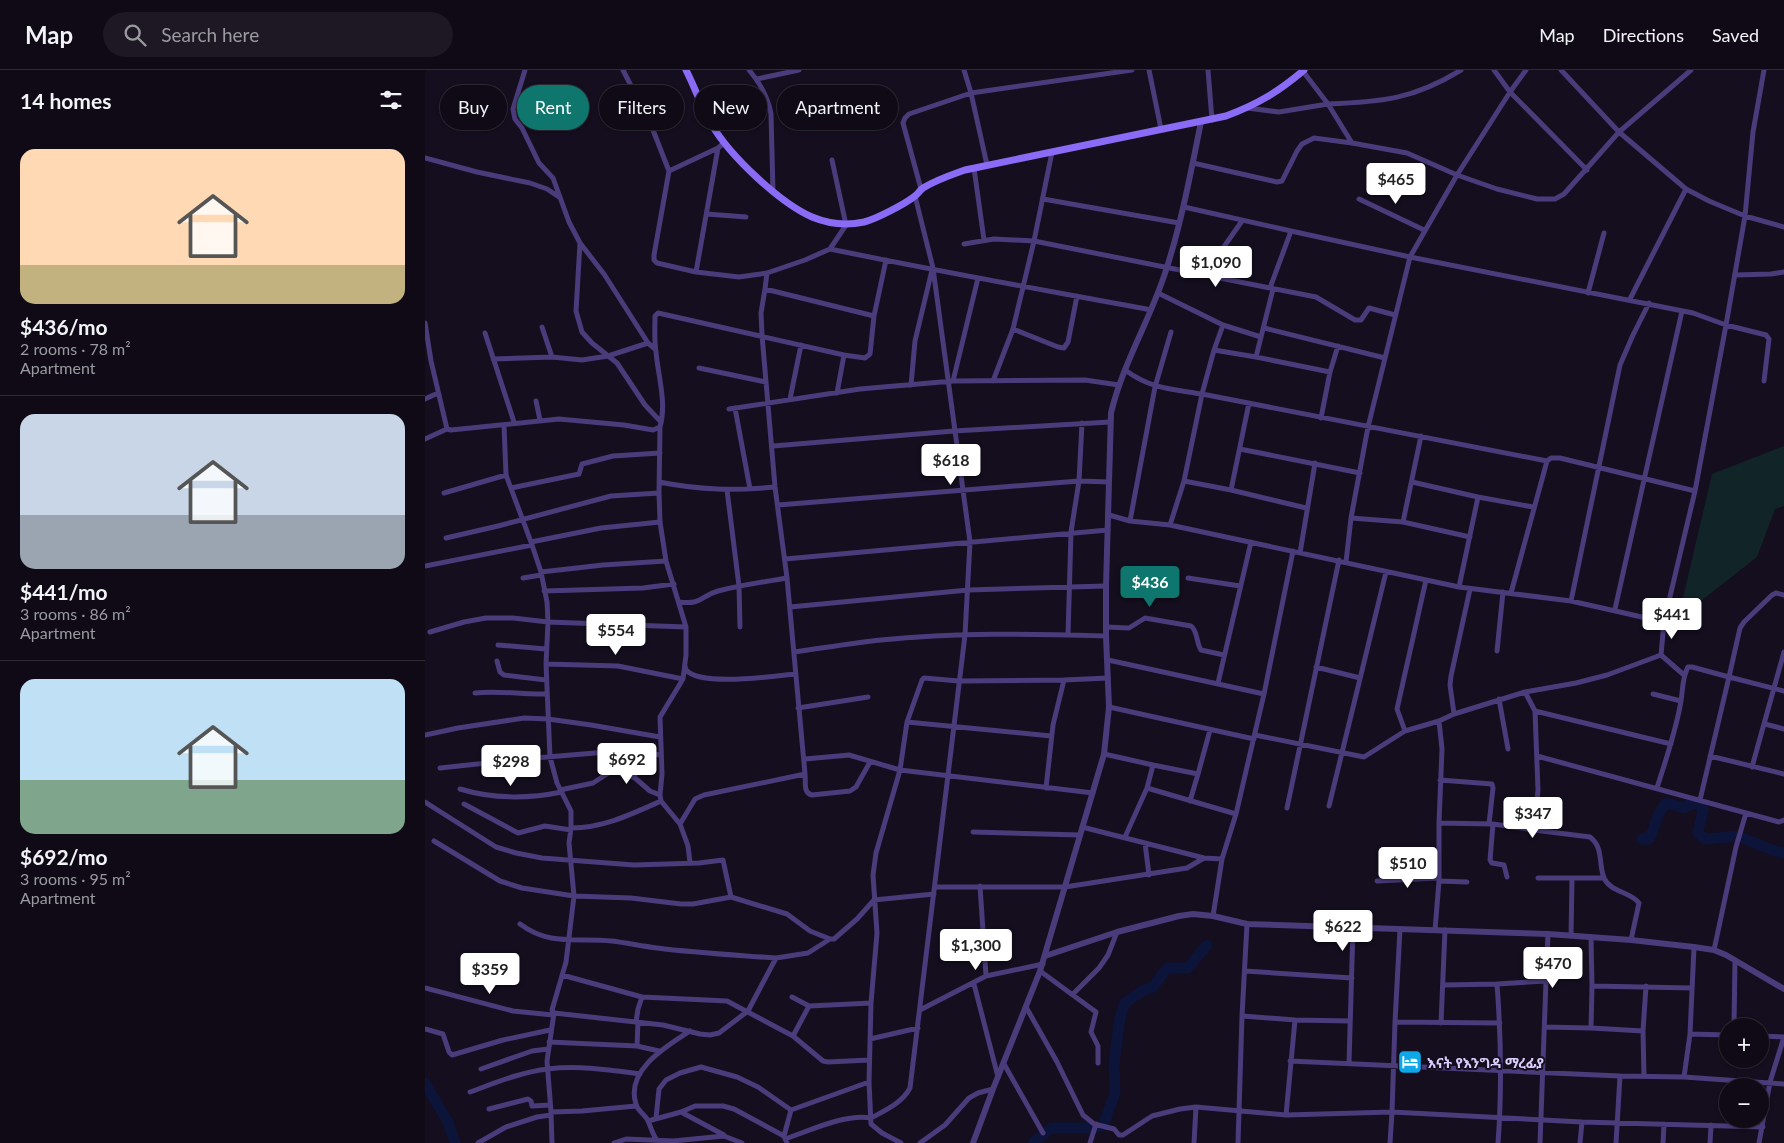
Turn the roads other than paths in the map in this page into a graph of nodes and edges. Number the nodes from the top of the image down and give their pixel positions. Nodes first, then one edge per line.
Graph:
1 (525, 70) edge
2 (623, 70) edge
3 (686, 70) edge
4 (749, 70) edge
5 (799, 70) edge
6 (964, 70) edge
7 (1132, 70) edge
8 (1149, 70) edge
9 (1208, 70) edge
10 (1303, 70) edge
11 (1461, 70) edge
12 (1494, 70) edge
13 (1526, 70) edge
14 (1561, 70) edge
15 (1691, 70) edge
16 (1764, 70) edge
17 (757, 79) junction
18 (971, 92) junction
19 (1510, 92) junction
20 (1328, 104) junction
21 (1247, 108) junction
22 (1211, 120) junction
23 (1201, 122) junction
24 (1161, 129) junction
25 (1619, 132) junction
26 (1351, 143) junction
27 (721, 146) junction
28 (1051, 152) junction
29 (425, 158) edge
30 (831, 160) dead end
31 (1193, 163) junction
32 (987, 165) junction
33 (974, 168) junction
34 (1587, 170) junction
35 (669, 171) junction
36 (1457, 175) junction
37 (1685, 189) junction
38 (921, 190) junction
39 (773, 192) junction
40 (915, 196) junction
41 (560, 198) junction
42 (1043, 199) junction
43 (1359, 199) dead end
44 (1184, 207) junction
45 (707, 214) junction
46 (1745, 216) junction
47 (746, 217) dead end
48 (1242, 221) junction
49 (1179, 223) junction
50 (846, 225) junction
51 (1784, 227) edge
52 (1424, 230) junction
53 (1291, 231) junction
54 (1603, 233) dead end
55 (984, 240) junction
56 (1034, 241) junction
57 (580, 243) junction
58 (963, 244) dead end
59 (830, 248) junction
60 (1409, 257) junction
61 (886, 260) junction
62 (933, 268) junction
63 (1167, 268) junction
64 (697, 272) junction
65 (1784, 272) edge
66 (767, 273) junction
67 (1735, 275) junction
68 (1204, 276) junction
69 (978, 278) junction
70 (1022, 287) junction
71 (1271, 288) junction
72 (765, 289) junction
73 (1158, 293) junction
74 (1588, 293) junction
75 (1077, 296) junction
76 (1630, 299) junction
77 (1649, 303) junction
78 (1151, 310) junction
79 (1682, 311) junction
80 (1395, 315) junction
81 (874, 316) junction
82 (425, 323) edge
83 (1223, 325) junction
84 (1726, 325) junction
85 (542, 327) dead end
86 (1264, 328) junction
87 (1013, 329) junction
88 (426, 331) edge
89 (1171, 332) dead end
90 (485, 333) dead end
91 (762, 335) junction
92 (1261, 337) junction
93 (647, 343) junction
94 (801, 345) junction
95 (1338, 346) junction
96 (655, 349) junction
97 (1214, 350) junction
98 (844, 355) junction
99 (608, 356) junction
100 (552, 357) junction
101 (1256, 357) junction
102 (1385, 358) junction
103 (493, 359) junction
104 (428, 362) edge
105 (699, 368) dead end
106 (1125, 370) junction
107 (1330, 372) junction
108 (950, 381) junction
109 (993, 381) junction
110 (1764, 381) dead end
111 (766, 382) junction
112 (911, 385) junction
113 (1119, 385) junction
114 (1155, 387) junction
115 (837, 392) junction
116 (438, 393) junction
117 (1202, 394) junction
118 (425, 399) edge
119 (790, 399) junction
120 (536, 401) dead end
121 (769, 402) junction
122 (1249, 403) junction
123 (1321, 418) junction
124 (540, 420) junction
125 (514, 422) junction
126 (1110, 422) junction
127 (1082, 423) junction
128 (660, 424) junction
129 (504, 425) junction
130 (1368, 427) junction
131 (447, 429) junction
132 (954, 431) junction
133 (1421, 436) junction
134 (425, 439) edge
135 (773, 446) junction
136 (1240, 449) junction
137 (660, 453) junction
138 (1547, 461) junction
139 (1315, 463) junction
140 (1599, 467) junction
141 (1360, 473) junction
142 (506, 475) junction
143 (1644, 478) junction
144 (1184, 481) junction
145 (659, 482) junction
146 (1079, 482) junction
147 (1109, 482) junction
148 (1412, 482) junction
149 (775, 487) junction
150 (511, 488) junction
151 (750, 489) junction
152 (727, 490) junction
153 (962, 490) junction
154 (1231, 490) junction
155 (1695, 491) junction
156 (443, 493) dead end
157 (659, 493) junction
158 (1478, 497) junction
159 (778, 505) junction
160 (1533, 507) junction
161 (1306, 508) junction
162 (1109, 515) junction
163 (1351, 518) junction
164 (523, 519) junction
165 (1130, 521) junction
166 (660, 522) junction
167 (1403, 522) junction
168 (1170, 525) junction
169 (1108, 530) junction
170 (1071, 532) junction
171 (1470, 537) junction
172 (446, 538) dead end
173 (970, 542) junction
174 (1251, 542) junction
175 (531, 543) junction
176 (1293, 551) junction
177 (1300, 552) junction
178 (785, 559) junction
179 (1339, 560) junction
180 (666, 561) junction
181 (1346, 562) junction
182 (425, 566) edge
183 (1387, 572) junction
184 (541, 574) junction
185 (523, 578) dead end
186 (787, 578) junction
187 (1188, 578) dead end
188 (1426, 580) junction
189 (673, 584) junction
190 (739, 586) junction
191 (1106, 586) junction
192 (1240, 586) junction
193 (1068, 587) junction
194 (1459, 587) junction
195 (1470, 589) junction
196 (968, 590) junction
197 (544, 591) junction
198 (1503, 592) junction
199 (1511, 593) junction
200 (1784, 595) edge
201 (1571, 601) junction
202 (679, 602) junction
203 (790, 607) junction
204 (1615, 609) junction
205 (548, 622) junction
206 (1664, 622) junction
207 (686, 627) junction
208 (740, 627) dead end
209 (1106, 628) junction
210 (430, 632) dead end
211 (965, 635) junction
212 (1068, 635) junction
213 (1106, 636) junction
214 (498, 645) dead end
215 (546, 649) junction
216 (1497, 651) dead end
217 (794, 652) junction
218 (1784, 652) edge
219 (1224, 655) junction
220 (1661, 656) junction
221 (1108, 660) junction
222 (497, 661) dead end
223 (685, 662) junction
224 (546, 664) junction
225 (1316, 667) junction
226 (796, 674) junction
227 (1684, 675) junction
228 (1729, 676) junction
229 (1108, 678) junction
230 (1360, 678) junction
231 (683, 679) junction
232 (546, 680) junction
233 (1064, 680) junction
234 (959, 681) junction
235 (1218, 683) junction
236 (1773, 688) junction
237 (1784, 691) edge
238 (1525, 692) junction
239 (475, 693) dead end
240 (547, 694) junction
241 (1264, 694) junction
242 (1653, 694) dead end
243 (868, 697) dead end
244 (1499, 699) junction
245 (1681, 701) junction
246 (798, 708) junction
247 (1109, 708) junction
248 (1535, 711) junction
249 (1454, 714) junction
250 (548, 719) junction
251 (1439, 721) junction
252 (907, 722) junction
253 (1765, 724) junction
254 (953, 727) junction
255 (1784, 729) edge
256 (1210, 730) junction
257 (1405, 731) junction
258 (425, 735) edge
259 (1051, 736) junction
260 (660, 737) junction
261 (1254, 737) junction
262 (1671, 744) junction
263 (1300, 745) junction
264 (1509, 749) dead end
265 (631, 750) junction
266 (1343, 752) junction
267 (1105, 754) junction
268 (660, 755) junction
269 (1537, 756) junction
270 (1710, 756) junction
271 (550, 757) junction
272 (805, 759) junction
273 (870, 762) junction
274 (1153, 765) junction
275 (1752, 767) junction
276 (440, 768) dead end
277 (900, 770) junction
278 (805, 774) junction
279 (1198, 774) junction
280 (1784, 774) edge
281 (948, 776) junction
282 (635, 778) junction
283 (1440, 780) junction
284 (1046, 788) junction
285 (1147, 788) junction
286 (1657, 788) junction
287 (460, 790) dead end
288 (561, 791) junction
289 (1093, 794) junction
290 (660, 795) junction
291 (1700, 800) junction
292 (661, 801) junction
293 (1190, 801) junction
294 (425, 802) edge
295 (464, 804) dead end
296 (1329, 806) dead end
297 (1287, 808) dead end
298 (1745, 813) junction
299 (1236, 814) junction
300 (1784, 820) edge
301 (1439, 823) junction
302 (680, 824) junction
303 (1491, 824) junction
304 (1082, 828) junction
305 (571, 829) junction
306 (1534, 830) junction
307 (973, 832) dead end
308 (1080, 835) junction
309 (1125, 837) junction
310 (434, 841) dead end
311 (1145, 843) junction
312 (1204, 858) junction
313 (571, 859) junction
314 (1222, 859) junction
315 (690, 863) junction
316 (1149, 875) junction
317 (1507, 877) dead end
318 (1537, 878) dead end
319 (1604, 878) junction
320 (1439, 879) junction
321 (1572, 879) junction
322 (1377, 881) dead end
323 (1467, 882) dead end
324 (980, 886) junction
325 (1065, 886) junction
326 (935, 887) junction
327 (934, 894) junction
328 (574, 896) junction
329 (731, 898) junction
330 (874, 900) junction
331 (1213, 916) junction
332 (520, 924) dead end
333 (1247, 924) junction
334 (1353, 928) junction
335 (1400, 929) junction
336 (1435, 930) junction
337 (1445, 930) junction
338 (1117, 932) junction
339 (1548, 934) junction
340 (1571, 936) junction
341 (1591, 937) junction
342 (830, 939) junction
343 (1631, 940) junction
344 (569, 941) junction
345 (1694, 947) junction
346 (1713, 950) junction
347 (1045, 956) junction
348 (776, 958) junction
349 (1735, 960) junction
350 (1042, 968) junction
351 (1245, 971) junction
352 (562, 974) junction
353 (986, 976) junction
354 (1352, 978) junction
355 (1546, 981) junction
356 (974, 984) junction
357 (1497, 984) junction
358 (1443, 985) junction
359 (1591, 986) junction
360 (1646, 986) junction
361 (425, 988) edge
362 (1692, 988) junction
363 (1784, 989) edge
364 (1073, 994) junction
365 (642, 997) junction
366 (791, 997) dead end
367 (871, 1003) junction
368 (809, 1006) junction
369 (1026, 1008) junction
370 (920, 1010) junction
371 (748, 1011) junction
372 (553, 1014) junction
373 (1242, 1016) junction
374 (1734, 1018) edge
375 (1295, 1020) junction
376 (1350, 1021) junction
377 (637, 1022) junction
378 (1395, 1022) junction
379 (1441, 1023) junction
380 (1500, 1023) junction
381 (1545, 1027) junction
382 (918, 1028) junction
383 (1591, 1028) junction
384 (425, 1029) edge
385 (550, 1030) junction
386 (690, 1031) junction
387 (1643, 1031) junction
388 (1690, 1034) junction
389 (1719, 1035) edge
390 (793, 1036) junction
391 (1769, 1036) edge
392 (1784, 1037) edge
393 (870, 1039) junction
394 (549, 1042) junction
395 (637, 1046) junction
396 (548, 1049) junction
397 (659, 1051) junction
398 (869, 1060) junction
399 (1290, 1060) junction
400 (1098, 1063) dead end
401 (1349, 1063) junction
402 (1004, 1064) junction
403 (1394, 1065) junction
404 (547, 1068) junction
405 (481, 1070) dead end
406 (1500, 1070) junction
407 (1544, 1071) junction
408 (640, 1074) junction
409 (1620, 1076) junction
410 (1644, 1076) junction
411 (998, 1077) junction
412 (1684, 1077) junction
413 (869, 1082) junction
414 (1770, 1082) junction
415 (1784, 1084) edge
416 (1769, 1088) edge
417 (993, 1089) junction
418 (470, 1092) dead end
419 (550, 1104) junction
420 (636, 1106) junction
421 (1196, 1107) junction
422 (489, 1109) dead end
423 (791, 1110) junction
424 (1239, 1110) junction
425 (681, 1112) junction
426 (1393, 1112) junction
427 (551, 1113) junction
428 (1286, 1114) junction
429 (1500, 1116) junction
430 (656, 1118) junction
431 (871, 1118) junction
432 (1541, 1119) junction
433 (648, 1121) junction
434 (1582, 1122) junction
435 (1617, 1122) junction
436 (1096, 1124) junction
437 (1663, 1124) junction
438 (1711, 1125) junction
439 (1719, 1125) edge
440 (1763, 1128) edge
441 (1043, 1133) dead end
442 (724, 1136) junction
443 (785, 1139) edge
444 (657, 1140) junction
445 (673, 1142) edge
446 (478, 1143) edge
447 (552, 1143) edge
448 (614, 1143) edge
449 (742, 1143) edge
450 (901, 1143) edge
451 (920, 1143) edge
452 (973, 1143) edge
453 (1091, 1143) edge
454 (1194, 1143) edge
455 (1238, 1143) edge
456 (1390, 1143) edge
457 (1498, 1143) edge
458 (1540, 1143) edge
459 (1581, 1143) edge
460 (1616, 1143) edge
461 (1663, 1143) edge
462 (1709, 1143) edge
463 (1759, 1143) edge

1 - 41 street
2 - 35 street
3 - 27 main road
4 - 17 street
5 - 17 street
6 - 18 street
7 - 18 street
8 - 24 street
9 - 22 street
10 - 20 street
10 - 21 main road
11 - 20 street
12 - 19 street
13 - 19 street
14 - 25 street
15 - 25 street
16 - 46 street
17 - 39 street
18 - 32 street
18 - 38 street
19 - 34 street
19 - 36 street
20 - 21 street
20 - 26 street
21 - 22 main road
22 - 23 main road
23 - 24 main road
23 - 31 street
24 - 28 main road
25 - 34 street
25 - 37 street
26 - 31 street
26 - 36 street
27 - 35 street
27 - 39 main road
27 - 45 street
28 - 32 main road
28 - 42 street
29 - 41 street
30 - 50 street
31 - 44 street
32 - 33 main road
33 - 38 main road
33 - 55 street
34 - 36 street
35 - 64 street
36 - 52 street
37 - 46 street
37 - 76 street
38 - 40 main road
39 - 50 main road
40 - 50 main road
40 - 62 street
41 - 57 street
42 - 49 street
42 - 56 street
43 - 52 street
44 - 48 street
44 - 49 street
45 - 47 street
45 - 64 street
46 - 51 street
46 - 67 street
48 - 53 street
48 - 68 street
49 - 63 street
50 - 59 street
52 - 60 street
53 - 60 street
53 - 71 street
54 - 74 street
55 - 56 street
55 - 58 street
56 - 63 street
56 - 70 street
57 - 93 street
57 - 99 street
59 - 61 street
59 - 66 street
60 - 74 street
60 - 80 street
61 - 62 street
61 - 81 street
62 - 69 street
62 - 108 street
62 - 112 street
63 - 68 street
63 - 73 street
64 - 66 street
65 - 67 street
66 - 72 street
67 - 84 street
68 - 71 street
69 - 70 street
69 - 108 street
70 - 75 street
70 - 87 street
71 - 80 street
71 - 86 street
72 - 81 street
72 - 91 street
73 - 78 street
73 - 83 street
74 - 76 street
75 - 78 street
75 - 87 street
76 - 77 street
77 - 79 street
77 - 140 street
78 - 106 street
79 - 84 street
79 - 143 street
80 - 102 street
81 - 98 street
82 - 88 street
83 - 92 street
83 - 97 street
84 - 110 street
84 - 155 street
85 - 100 street
86 - 92 street
86 - 95 street
87 - 109 street
88 - 104 street
89 - 114 street
90 - 103 street
91 - 94 street
91 - 96 street
91 - 111 street
92 - 101 street
93 - 96 street
93 - 99 street
94 - 98 street
94 - 119 street
95 - 102 street
95 - 107 street
96 - 128 street
97 - 101 street
97 - 117 street
98 - 115 street
99 - 100 street
99 - 128 street
100 - 103 street
101 - 107 street
102 - 130 street
103 - 125 street
104 - 116 street
105 - 111 street
106 - 113 street
106 - 114 street
107 - 123 street
108 - 109 street
108 - 112 street
108 - 132 street
109 - 113 street
111 - 121 street
112 - 115 street
113 - 126 street
114 - 117 street
114 - 165 street
115 - 119 street
116 - 118 street
116 - 131 street
117 - 122 street
117 - 144 street
119 - 121 street
120 - 124 street
121 - 135 street
121 - 151 street
122 - 123 street
122 - 136 street
123 - 130 street
124 - 125 street
124 - 128 street
125 - 129 street
126 - 127 street
126 - 147 street
127 - 132 street
127 - 146 street
128 - 137 street
129 - 131 street
129 - 142 street
130 - 133 street
130 - 141 street
131 - 134 street
132 - 135 street
132 - 153 street
133 - 138 street
133 - 148 street
135 - 149 street
136 - 139 street
136 - 154 street
137 - 145 street
137 - 150 street
138 - 140 street
138 - 160 street
139 - 141 street
139 - 161 street
140 - 143 street
140 - 201 street
141 - 163 street
142 - 150 street
142 - 156 street
143 - 155 street
143 - 204 street
144 - 154 street
144 - 168 street
145 - 152 street
145 - 157 street
146 - 147 street
146 - 153 street
146 - 170 street
147 - 162 street
148 - 158 street
148 - 167 street
149 - 151 street
149 - 159 street
150 - 164 street
151 - 152 street
152 - 190 street
153 - 159 street
153 - 173 street
154 - 161 street
155 - 206 street
157 - 164 street
157 - 166 street
158 - 160 street
158 - 171 street
159 - 178 street
160 - 199 street
161 - 177 street
162 - 165 street
162 - 169 street
163 - 167 street
163 - 181 street
164 - 172 street
164 - 175 street
165 - 168 street
166 - 175 street
166 - 180 street
167 - 171 street
168 - 174 street
169 - 170 street
169 - 191 street
170 - 173 street
170 - 193 street
171 - 194 street
173 - 178 street
173 - 196 street
174 - 176 street
174 - 192 street
175 - 182 street
175 - 184 street
176 - 177 street
176 - 241 street
177 - 179 street
178 - 186 street
179 - 181 street
179 - 225 street
180 - 184 street
180 - 189 street
181 - 183 street
183 - 188 street
183 - 230 street
184 - 185 street
184 - 197 street
186 - 190 street
186 - 203 street
187 - 192 street
188 - 194 street
188 - 257 street
189 - 197 street
189 - 202 street
190 - 202 street
190 - 208 street
191 - 193 street
191 - 209 street
192 - 219 street
193 - 196 street
193 - 212 street
194 - 195 street
195 - 198 street
195 - 249 street
196 - 203 street
196 - 211 street
197 - 205 street
198 - 199 street
198 - 216 street
199 - 201 street
200 - 228 street
201 - 204 street
202 - 207 street
203 - 217 street
204 - 206 street
205 - 207 street
205 - 210 street
205 - 215 street
206 - 220 street
207 - 223 street
209 - 213 street
209 - 219 street
211 - 212 street
211 - 217 street
211 - 234 street
212 - 213 street
213 - 221 street
214 - 215 street
215 - 224 street
217 - 226 street
218 - 236 street
219 - 235 street
220 - 227 street
220 - 238 street
221 - 229 street
221 - 235 street
222 - 232 street
223 - 226 street
223 - 231 street
224 - 231 street
224 - 232 street
225 - 230 street
225 - 263 street
226 - 246 street
227 - 228 street
227 - 245 street
228 - 236 street
228 - 270 street
229 - 233 street
229 - 247 street
230 - 266 street
231 - 260 street
232 - 240 street
233 - 234 street
233 - 259 street
234 - 252 street
234 - 254 street
235 - 241 street
236 - 237 street
236 - 253 street
238 - 244 street
238 - 248 street
239 - 240 street
240 - 250 street
241 - 261 street
242 - 245 street
243 - 246 street
244 - 249 street
244 - 264 street
245 - 262 street
246 - 272 street
247 - 256 street
247 - 267 street
248 - 262 street
248 - 269 street
249 - 251 street
250 - 258 street
250 - 260 street
250 - 271 street
251 - 257 street
251 - 283 street
252 - 254 street
252 - 277 street
253 - 255 street
253 - 275 street
254 - 259 street
254 - 281 street
256 - 261 street
256 - 279 street
257 - 266 street
259 - 284 street
260 - 268 street
261 - 263 street
261 - 299 street
262 - 286 street
263 - 266 street
263 - 297 street
265 - 268 street
265 - 271 street
265 - 282 street
266 - 296 street
267 - 274 street
267 - 289 street
268 - 290 street
269 - 286 street
269 - 306 street
270 - 275 street
270 - 291 street
271 - 276 street
271 - 288 street
272 - 273 street
272 - 278 street
273 - 277 street
273 - 278 street
274 - 279 street
274 - 285 street
275 - 280 street
277 - 281 street
277 - 330 street
278 - 302 street
279 - 293 street
281 - 284 street
281 - 326 street
282 - 288 street
282 - 290 street
283 - 301 street
283 - 303 street
284 - 289 street
285 - 293 street
285 - 309 street
286 - 291 street
287 - 288 street
288 - 305 street
289 - 304 street
290 - 292 street
291 - 298 street
292 - 302 street
292 - 305 street
293 - 299 street
294 - 313 street
295 - 305 street
298 - 300 street
298 - 346 street
299 - 314 street
301 - 303 street
301 - 320 street
302 - 315 street
303 - 306 street
303 - 317 street
304 - 308 street
304 - 309 street
305 - 313 street
306 - 319 street
307 - 308 street
308 - 325 street
309 - 311 street
310 - 328 street
311 - 312 street
311 - 316 street
312 - 314 street
312 - 316 street
313 - 315 street
313 - 328 street
314 - 331 street
315 - 329 street
316 - 325 street
318 - 321 street
319 - 321 street
319 - 343 street
320 - 322 street
320 - 323 street
320 - 336 street
321 - 340 street
324 - 325 street
324 - 326 street
324 - 353 street
325 - 347 street
326 - 327 street
327 - 330 street
327 - 370 street
328 - 329 street
328 - 344 street
329 - 342 street
330 - 342 street
330 - 367 street
331 - 333 street
331 - 338 street
332 - 344 street
333 - 334 street
333 - 351 street
334 - 335 street
334 - 354 street
335 - 336 street
335 - 378 street
336 - 337 street
337 - 339 street
337 - 358 street
338 - 347 street
338 - 364 street
339 - 340 street
339 - 355 street
340 - 341 street
341 - 343 street
341 - 359 street
342 - 348 street
343 - 345 street
344 - 348 street
344 - 352 street
345 - 346 street
345 - 362 street
346 - 349 street
347 - 350 street
348 - 371 street
349 - 363 street
349 - 374 street
350 - 353 street
350 - 364 street
350 - 369 street
351 - 354 street
351 - 373 street
352 - 365 street
352 - 372 street
353 - 356 street
354 - 376 street
355 - 357 street
355 - 381 street
356 - 370 street
356 - 411 street
357 - 358 street
357 - 380 street
358 - 379 street
359 - 360 street
359 - 383 street
360 - 362 street
360 - 387 street
361 - 372 street
362 - 388 street
364 - 400 street
365 - 371 street
365 - 377 street
366 - 368 street
367 - 368 street
367 - 393 street
368 - 390 street
369 - 402 street
369 - 436 street
370 - 382 street
371 - 386 street
371 - 390 street
372 - 377 street
372 - 385 street
373 - 375 street
373 - 424 street
375 - 376 street
375 - 399 street
376 - 401 street
377 - 386 street
377 - 395 street
378 - 379 street
378 - 403 street
379 - 380 street
380 - 406 street
381 - 383 street
381 - 407 street
382 - 393 street
382 - 431 street
383 - 387 street
384 - 385 street
385 - 394 street
386 - 397 street
387 - 410 street
388 - 389 street
388 - 412 street
390 - 398 street
391 - 392 street
392 - 414 street
393 - 398 street
394 - 395 street
394 - 396 street
395 - 397 street
396 - 404 street
396 - 405 street
397 - 408 street
398 - 413 street
399 - 401 street
399 - 428 street
401 - 403 street
402 - 411 street
402 - 441 street
403 - 406 street
403 - 426 street
404 - 408 street
404 - 418 street
404 - 419 street
406 - 407 street
406 - 429 street
407 - 409 street
407 - 432 street
408 - 420 street
409 - 410 street
409 - 435 street
410 - 412 street
411 - 417 street
412 - 414 street
413 - 423 street
413 - 431 street
414 - 415 street
414 - 416 street
417 - 451 street
417 - 452 street
419 - 422 street
419 - 427 street
420 - 427 street
420 - 433 street
421 - 424 street
421 - 436 street
421 - 454 street
423 - 430 street
423 - 443 street
424 - 428 street
424 - 455 street
425 - 430 street
425 - 442 street
425 - 443 street
426 - 428 street
426 - 429 street
426 - 456 street
427 - 446 street
427 - 447 street
429 - 432 street
429 - 457 street
430 - 433 street
431 - 443 street
431 - 450 street
432 - 434 street
432 - 458 street
433 - 444 street
434 - 435 street
434 - 459 street
435 - 437 street
435 - 460 street
436 - 453 street
437 - 438 street
437 - 461 street
438 - 439 street
438 - 462 street
440 - 463 street
442 - 445 street
442 - 449 street
444 - 445 street
444 - 448 street

